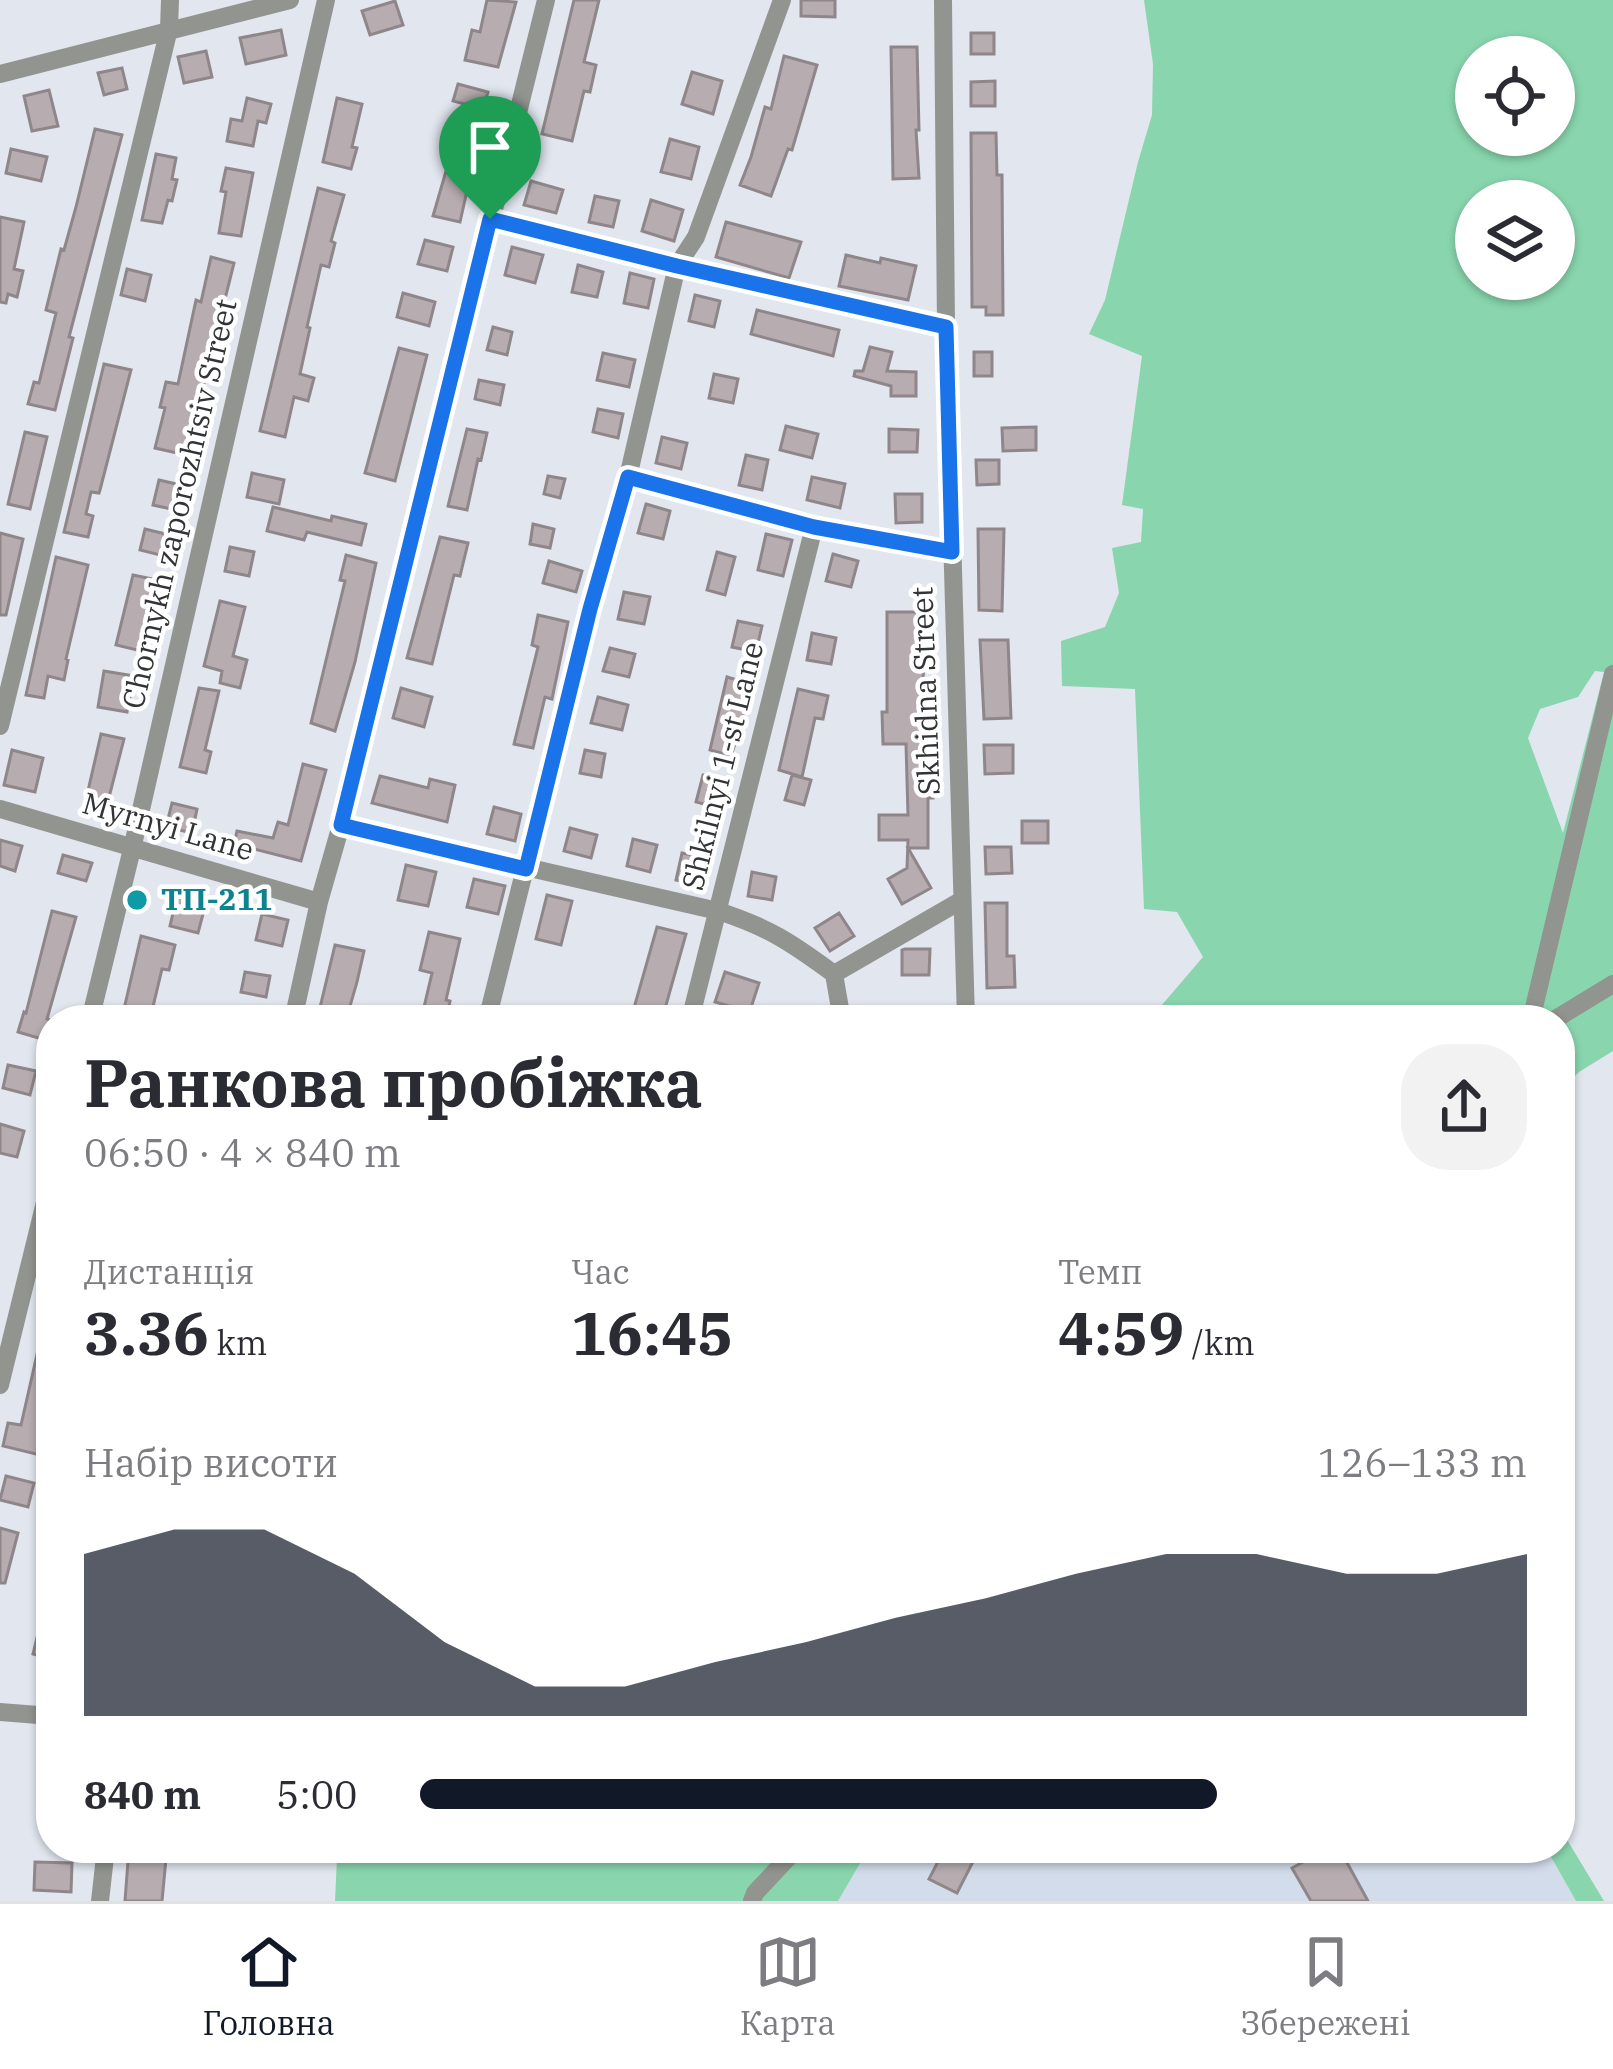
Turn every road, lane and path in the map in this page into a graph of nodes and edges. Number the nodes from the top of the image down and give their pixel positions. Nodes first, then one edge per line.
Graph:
1 (170, 0) edge
2 (290, 0) edge
3 (326, 0) edge
4 (546, 0) edge
5 (782, 0) edge
6 (943, 0) edge
7 (169, 29) junction
8 (0, 74) edge
9 (490, 219) junction
10 (677, 266) junction
11 (946, 327) junction
12 (628, 477) junction
13 (814, 527) junction
14 (952, 552) junction
15 (1613, 674) edge
16 (0, 726) edge
17 (0, 809) edge
18 (341, 825) junction
19 (132, 849) junction
20 (526, 869) junction
21 (962, 900) junction
22 (319, 902) junction
23 (718, 911) junction
24 (834, 974) junction
25 (1613, 984) edge
26 (94, 1005) edge
27 (295, 1005) edge
28 (491, 1005) edge
29 (694, 1005) edge
30 (839, 1005) edge
31 (966, 1005) edge
32 (1535, 1005) edge
33 (1575, 1007) edge
34 (36, 1239) edge
35 (0, 1385) edge
36 (0, 1712) edge
37 (36, 1715) edge
38 (104, 1863) edge
39 (782, 1863) edge
40 (100, 1901) edge
41 (752, 1901) edge

1 - 7 street
2 - 7 street
3 - 19 street, Chornykh zaporozhtsiv Street
4 - 9 street
5 - 10 street
6 - 11 street, Skhidna Street
7 - 8 street
7 - 16 street
9 - 10 street
9 - 18 street
10 - 11 street
10 - 12 street
11 - 14 street, Skhidna Street
12 - 13 street
12 - 20 street
13 - 14 street
13 - 23 street, Shkilnyi 1-st Lane
14 - 21 street, Skhidna Street
15 - 32 street
17 - 19 street, Myrnyi Lane
18 - 20 street
18 - 22 street
19 - 22 street, Myrnyi Lane
19 - 26 street, Chornykh zaporozhtsiv Street
20 - 23 street
20 - 28 street
21 - 24 street
21 - 31 street, Skhidna Street
22 - 27 street
23 - 24 street
23 - 29 street, Shkilnyi 1-st Lane
24 - 30 street
25 - 33 street
34 - 35 street
36 - 37 street
38 - 40 street
39 - 41 street

